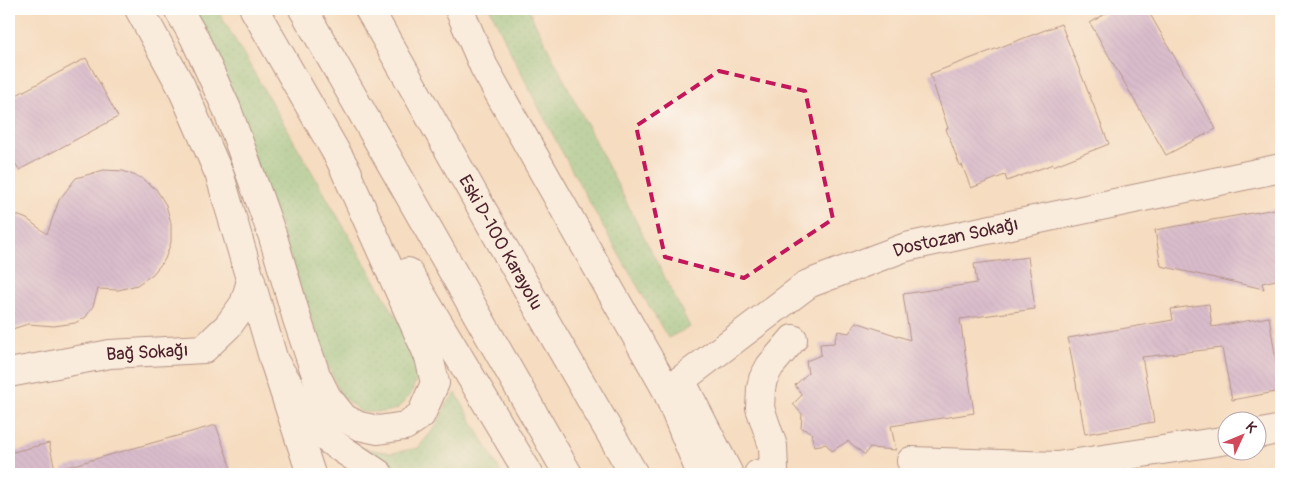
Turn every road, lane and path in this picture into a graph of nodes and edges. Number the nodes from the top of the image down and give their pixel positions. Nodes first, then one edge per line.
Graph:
1 (140, 9) edge
2 (178, 9) edge
3 (254, 9) edge
4 (303, 9) edge
5 (369, 9) edge
6 (459, 9) edge
7 (339, 158) junction
8 (1281, 168) edge
9 (251, 281) junction
10 (793, 339) dead end
11 (274, 361) junction
12 (9, 374) edge
13 (674, 385) junction
14 (1281, 429) edge
15 (1268, 432) edge
16 (1218, 442) edge
17 (312, 474) edge
18 (379, 474) edge
19 (529, 474) edge
20 (568, 474) edge
21 (634, 474) edge
22 (701, 474) edge
23 (730, 474) edge
24 (758, 474) edge
25 (922, 474) edge

1 - 9 main road
2 - 7 main road
3 - 7 main road
4 - 20 main road
5 - 21 main road, Eski D-100 Karayolu
6 - 13 main road
7 - 19 main road
8 - 13 main road, Dostozan Sokağı
9 - 11 main road
9 - 12 main road, Bağ Sokağı
10 - 24 main road
11 - 17 main road
11 - 18 main road
13 - 22 main road
13 - 23 main road
14 - 15 main road
16 - 25 main road

